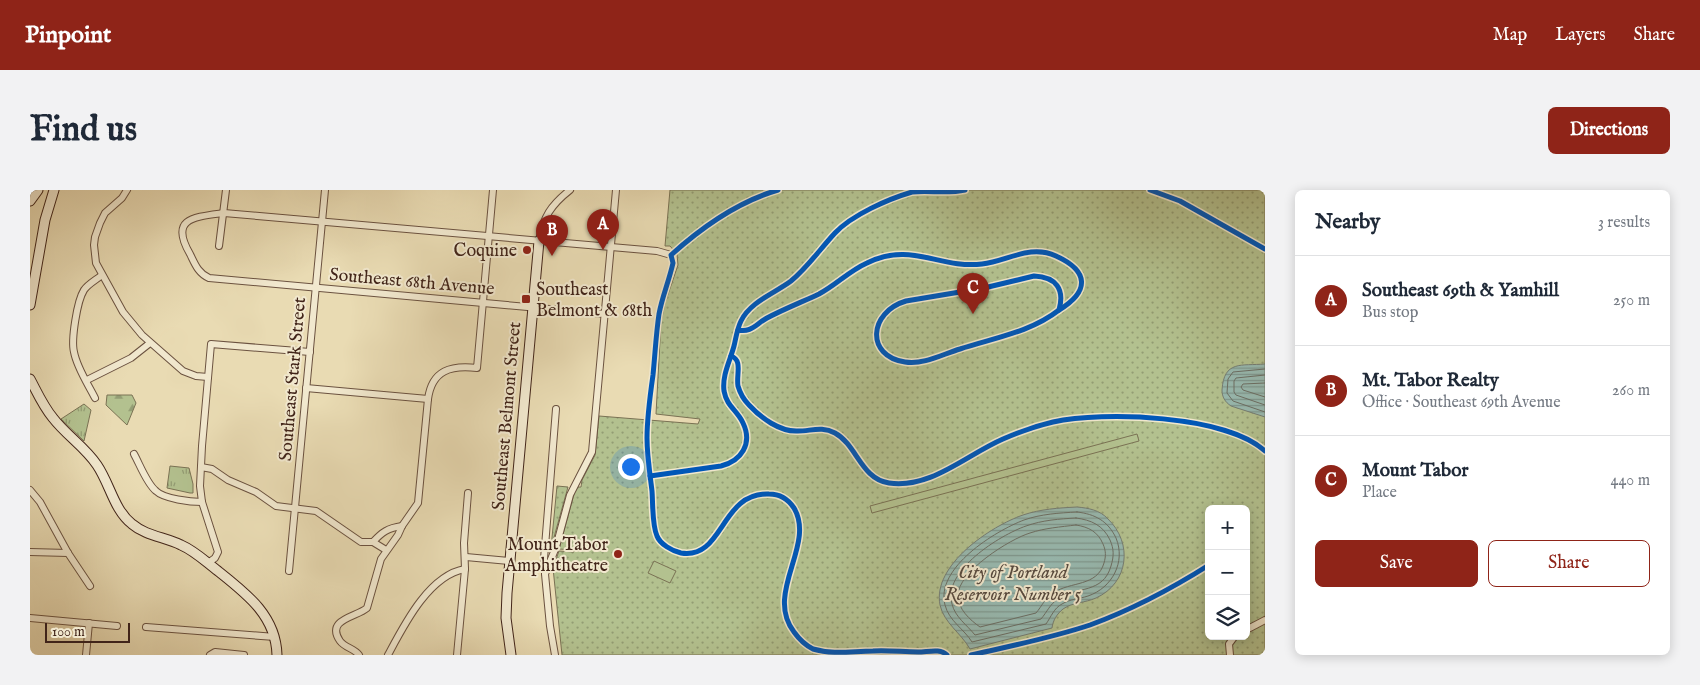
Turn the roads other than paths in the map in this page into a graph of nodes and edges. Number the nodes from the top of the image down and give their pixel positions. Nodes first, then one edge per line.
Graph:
1 (38, 190) edge
2 (54, 190) edge
3 (127, 190) edge
4 (226, 190) edge
5 (325, 190) edge
6 (493, 190) edge
7 (570, 190) edge
8 (616, 190) edge
9 (30, 201) edge
10 (224, 213) junction
11 (322, 222) junction
12 (489, 237) junction
13 (539, 241) junction
14 (219, 246) dead end
15 (611, 248) junction
16 (670, 255) dead end
17 (102, 275) junction
18 (316, 288) junction
19 (483, 302) junction
20 (30, 304) edge
21 (532, 307) junction
22 (605, 314) junction
23 (150, 343) junction
24 (310, 352) junction
25 (208, 378) junction
26 (30, 379) edge
27 (87, 380) junction
28 (306, 388) junction
29 (95, 398) dead end
30 (428, 399) junction
31 (556, 410) dead end
32 (134, 454) dead end
33 (201, 467) junction
34 (30, 490) edge
35 (468, 493) dead end
36 (202, 502) junction
37 (295, 509) junction
38 (402, 526) junction
39 (373, 542) junction
40 (386, 550) junction
41 (30, 552) edge
42 (68, 553) junction
43 (466, 557) junction
44 (510, 561) junction
45 (208, 563) junction
46 (465, 569) junction
47 (289, 571) dead end
48 (545, 574) junction
49 (90, 586) dead end
50 (30, 618) edge
51 (1265, 620) edge
52 (89, 623) junction
53 (117, 626) dead end
54 (146, 627) dead end
55 (1250, 628) edge
56 (275, 637) junction
57 (1232, 640) edge
58 (210, 654) edge
59 (86, 655) edge
60 (244, 655) edge
61 (277, 655) edge
62 (359, 655) edge
63 (388, 655) edge
64 (457, 655) edge
65 (511, 655) edge
66 (555, 655) edge
67 (1230, 655) edge

1 - 9 street
2 - 20 street
3 - 17 street
4 - 10 street
5 - 11 street, Southeast Stark Street
6 - 12 street
7 - 13 street, Southeast Belmont Street
8 - 15 street
10 - 11 street
10 - 14 street
10 - 18 street, Southeast 68th Avenue
11 - 12 street
11 - 18 street, Southeast Stark Street
12 - 13 street
12 - 19 street
13 - 15 street
13 - 21 street, Southeast Belmont Street
15 - 16 street
15 - 22 street
17 - 23 street
17 - 27 street
18 - 19 street, Southeast 68th Avenue
18 - 24 street, Southeast Stark Street
19 - 21 street, Southeast 68th Avenue
19 - 30 street
21 - 22 street, Southeast 68th Avenue
21 - 44 street, Southeast Belmont Street
22 - 48 street
23 - 25 street
23 - 27 street
24 - 25 street
24 - 28 street, Southeast Stark Street
25 - 33 street
26 - 45 street
27 - 29 street
28 - 30 street
28 - 37 street, Southeast Stark Street
30 - 38 street
31 - 48 street
32 - 36 street
33 - 36 street
33 - 37 street
34 - 42 street
35 - 43 street
36 - 45 street
37 - 39 street
37 - 47 street, Southeast Stark Street
38 - 39 street
38 - 40 street
39 - 40 street
40 - 62 street
41 - 42 street
42 - 49 street
43 - 44 street
43 - 46 street
44 - 65 street, Southeast Belmont Street
45 - 56 street
46 - 63 street
46 - 64 street
48 - 66 street
50 - 52 street
51 - 55 street
52 - 53 street
52 - 59 street
54 - 56 street
56 - 61 street
57 - 67 street
58 - 60 street

